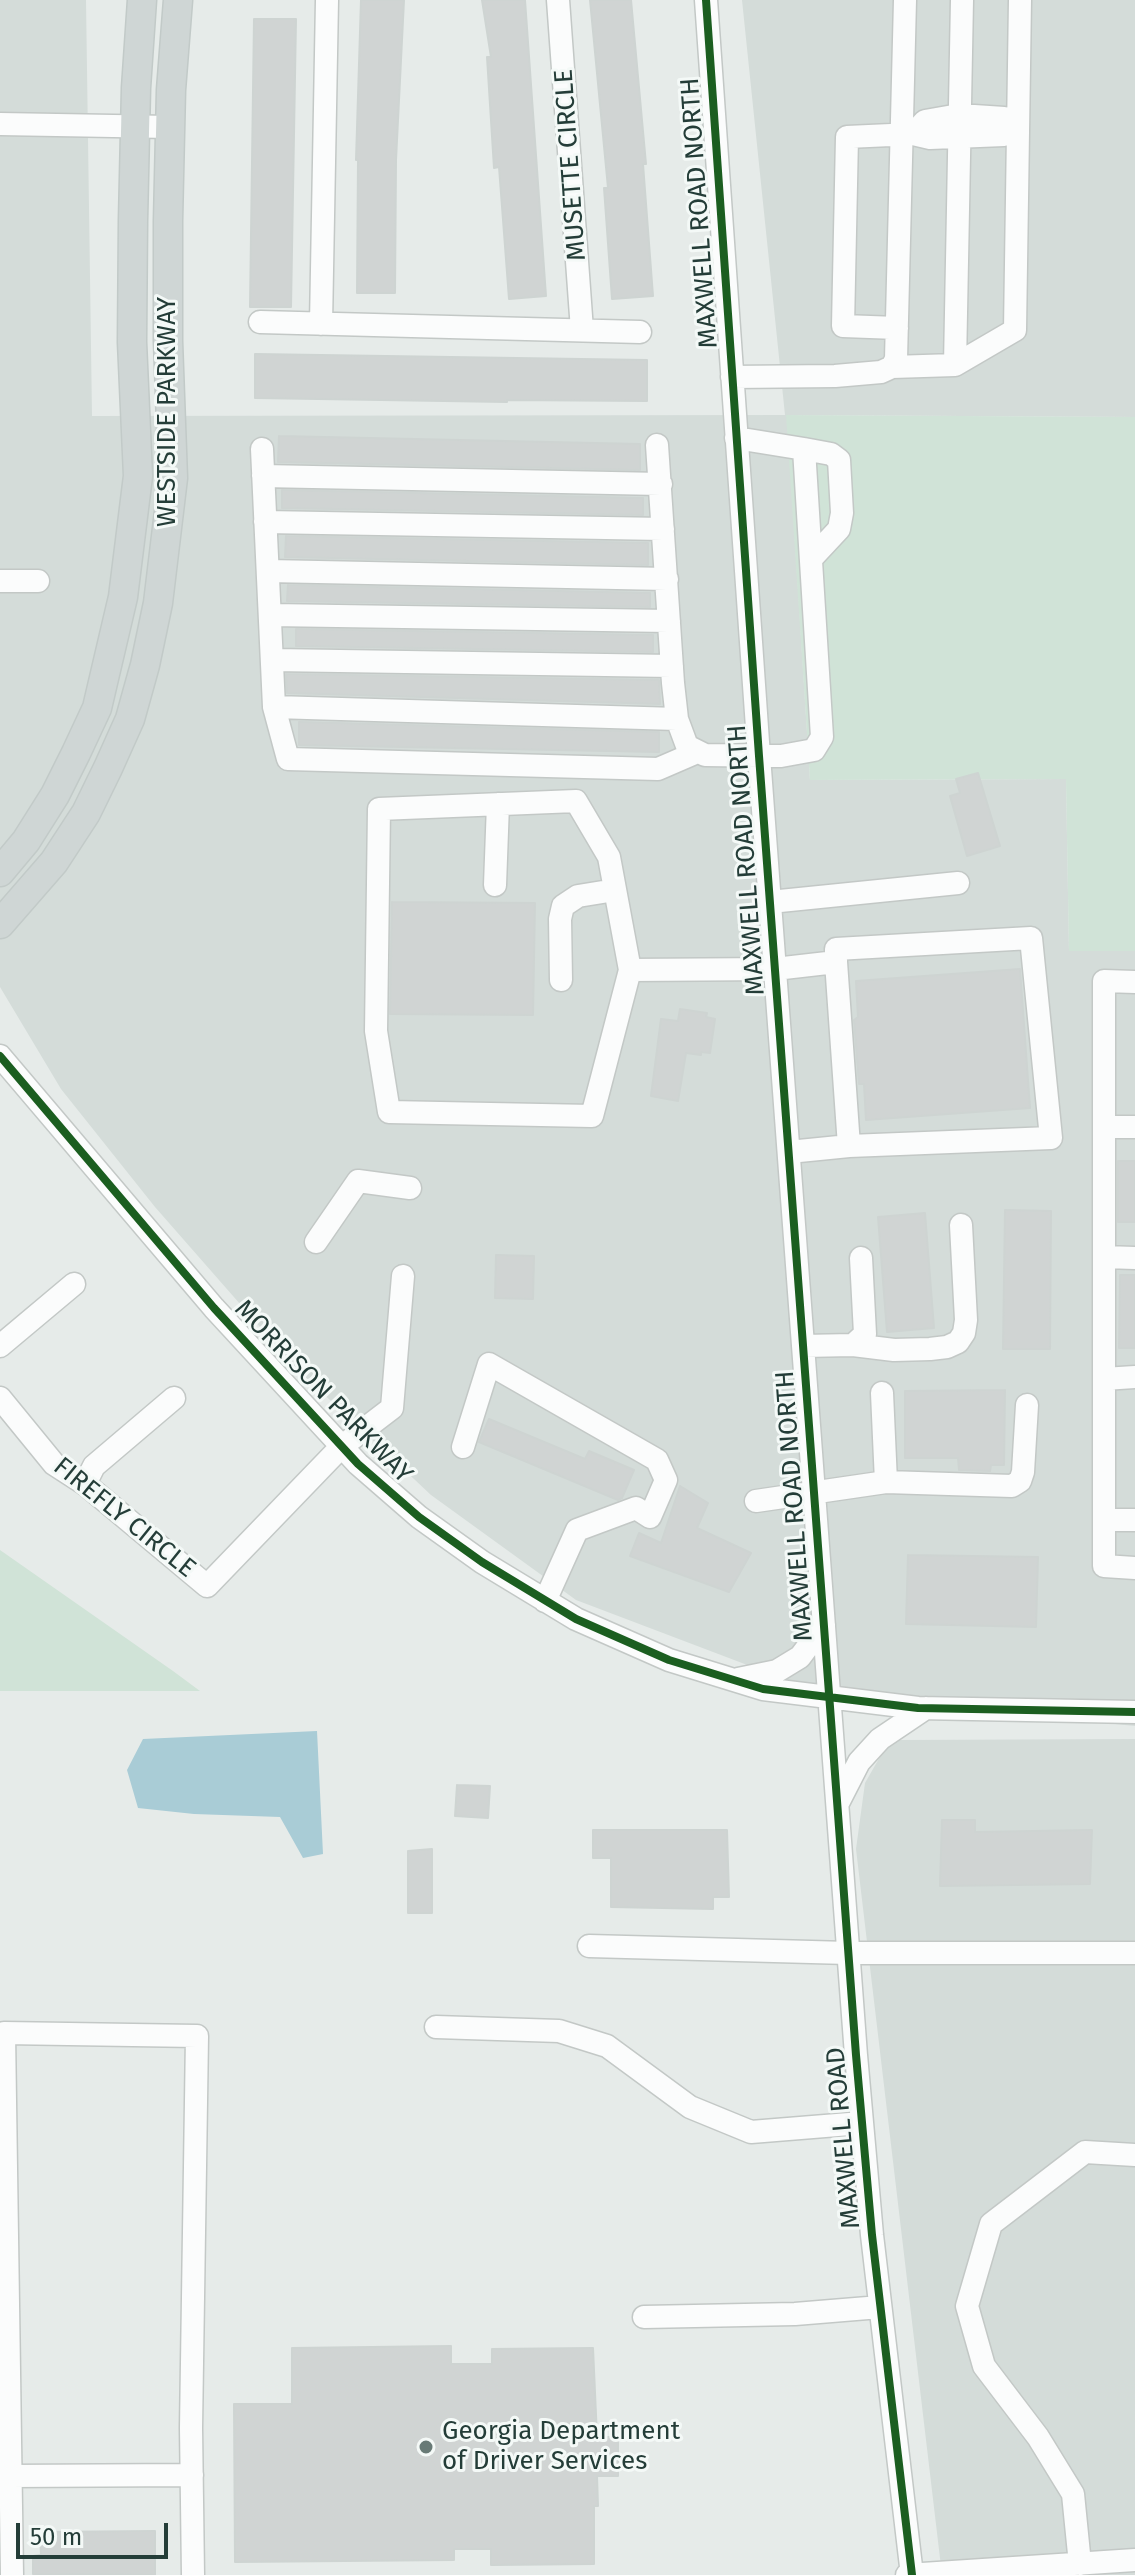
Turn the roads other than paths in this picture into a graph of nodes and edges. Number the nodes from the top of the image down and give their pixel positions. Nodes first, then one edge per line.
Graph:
1 (142, 0) edge
2 (178, 0) edge
3 (327, 0) edge
4 (558, 0) edge
5 (905, 0) edge
6 (962, 0) edge
7 (1020, 0) edge
8 (707, 10) edge
9 (0, 124) edge
10 (959, 125) junction
11 (135, 126) junction
12 (170, 127) junction
13 (1015, 129) junction
14 (908, 134) junction
15 (260, 322) dead end
16 (321, 324) junction
17 (897, 328) junction
18 (582, 330) junction
19 (640, 332) dead end
20 (955, 365) junction
21 (892, 367) junction
22 (732, 377) junction
23 (736, 438) junction
24 (657, 445) dead end
25 (262, 449) dead end
26 (804, 449) junction
27 (263, 476) junction
28 (661, 484) junction
29 (265, 522) junction
30 (663, 529) junction
31 (811, 559) junction
32 (268, 571) junction
33 (667, 579) junction
34 (0, 581) edge
35 (38, 581) dead end
36 (271, 615) junction
37 (669, 621) junction
38 (273, 660) junction
39 (672, 666) junction
40 (274, 707) junction
41 (677, 719) junction
42 (695, 753) junction
43 (759, 756) junction
44 (498, 804) junction
45 (0, 872) edge
46 (958, 883) dead end
47 (495, 885) dead end
48 (615, 890) junction
49 (770, 902) junction
50 (0, 924) edge
51 (836, 962) junction
52 (775, 969) junction
53 (630, 970) junction
54 (561, 980) dead end
55 (1135, 982) edge
56 (0, 1056) edge
57 (1104, 1127) junction
58 (1135, 1127) edge
59 (849, 1146) junction
60 (789, 1152) junction
61 (410, 1188) dead end
62 (961, 1225) dead end
63 (316, 1242) dead end
64 (1104, 1257) junction
65 (861, 1258) dead end
66 (1135, 1258) edge
67 (403, 1276) dead end
68 (74, 1284) dead end
69 (853, 1345) junction
70 (0, 1346) edge
71 (803, 1346) junction
72 (1135, 1377) edge
73 (1104, 1379) junction
74 (882, 1393) dead end
75 (0, 1398) edge
76 (174, 1398) dead end
77 (1027, 1405) dead end
78 (341, 1447) junction
79 (463, 1447) dead end
80 (886, 1482) junction
81 (85, 1484) junction
82 (814, 1493) junction
83 (756, 1501) dead end
84 (1104, 1520) junction
85 (1135, 1520) edge
86 (1135, 1568) edge
87 (545, 1601) junction
88 (824, 1625) junction
89 (735, 1680) junction
90 (829, 1696) junction
91 (926, 1708) junction
92 (1135, 1712) edge
93 (837, 1804) junction
94 (589, 1946) dead end
95 (848, 1953) junction
96 (1135, 1953) edge
97 (436, 2027) dead end
98 (862, 2123) junction
99 (1135, 2155) edge
100 (880, 2307) junction
101 (644, 2317) dead end
102 (192, 2475) junction
103 (10, 2476) junction
104 (1135, 2560) edge
105 (1080, 2564) junction
106 (12, 2575) edge
107 (193, 2575) edge
108 (911, 2575) edge

1 - 11 main road, WESTSIDE PARKWAY
2 - 12 main road, WESTSIDE PARKWAY
3 - 16 street
4 - 18 street, MUSETTE CIRCLE
5 - 14 street
6 - 10 street
7 - 13 street
8 - 22 street, MAXWELL ROAD NORTH
9 - 11 street
10 - 13 street
10 - 14 street
10 - 20 street
11 - 12 street
11 - 45 main road, WESTSIDE PARKWAY
12 - 50 main road, WESTSIDE PARKWAY
13 - 20 street
14 - 17 street
14 - 17 street
15 - 16 street
16 - 18 street
17 - 21 street
18 - 19 street
20 - 21 street
21 - 22 street
22 - 23 street, MAXWELL ROAD NORTH
23 - 26 street
23 - 43 street, MAXWELL ROAD NORTH
24 - 28 street
25 - 27 street
26 - 31 street
26 - 31 street
27 - 28 street
27 - 29 street
28 - 30 street
29 - 30 street
29 - 32 street
30 - 33 street
31 - 43 street
32 - 33 street
32 - 36 street
33 - 37 street
34 - 35 street
36 - 37 street
36 - 38 street
37 - 39 street
38 - 39 street
38 - 40 street
39 - 41 street
40 - 41 street
40 - 42 street
41 - 42 street
42 - 43 street
43 - 49 street, MAXWELL ROAD NORTH
44 - 47 street
44 - 48 street
44 - 53 street
46 - 49 street
48 - 53 street
48 - 54 street
49 - 52 street, MAXWELL ROAD NORTH
51 - 52 street
51 - 59 street
51 - 59 street
52 - 53 street
52 - 60 street, MAXWELL ROAD NORTH
55 - 57 street
56 - 78 street, MORRISON PARKWAY
57 - 58 street
57 - 64 street
59 - 60 street
60 - 71 street, MAXWELL ROAD NORTH
61 - 63 street
62 - 69 street
64 - 66 street
64 - 73 street
65 - 69 street
67 - 78 street, FIREFLY CIRCLE
68 - 70 street
69 - 71 street
71 - 82 street, MAXWELL ROAD NORTH
72 - 73 street
73 - 84 street
74 - 80 street
75 - 81 street, FIREFLY CIRCLE
76 - 81 street
77 - 80 street
78 - 81 street, FIREFLY CIRCLE
78 - 87 street, MORRISON PARKWAY
79 - 87 street
80 - 82 street
82 - 83 street
82 - 88 street, MAXWELL ROAD NORTH
84 - 85 street
84 - 86 street
87 - 89 street, MORRISON PARKWAY
88 - 89 street
88 - 90 street, MAXWELL ROAD NORTH
89 - 90 street, MORRISON PARKWAY
90 - 91 street, MORRISON PARKWAY
90 - 93 street, MAXWELL ROAD
91 - 92 street, MORRISON PARKWAY
91 - 93 street
93 - 95 street, MAXWELL ROAD
94 - 95 street
95 - 96 street
95 - 98 street, MAXWELL ROAD
97 - 98 street
98 - 100 street, MAXWELL ROAD
99 - 105 street
100 - 101 street
100 - 108 street, MAXWELL ROAD
102 - 103 street
102 - 103 street
102 - 107 street
103 - 106 street
104 - 105 street
105 - 108 street

